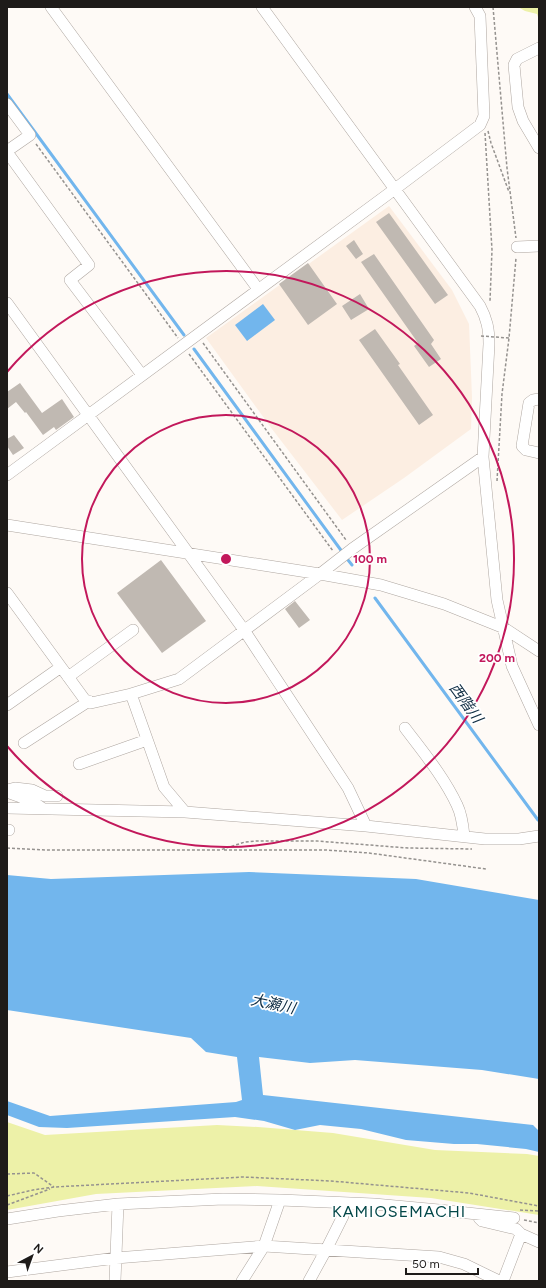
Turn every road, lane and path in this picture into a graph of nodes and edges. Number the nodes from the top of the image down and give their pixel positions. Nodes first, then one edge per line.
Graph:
1 (50, 7) edge
2 (262, 7) edge
3 (475, 7) edge
4 (493, 7) edge
5 (539, 48) edge
6 (7, 104) edge
7 (484, 116) junction
8 (539, 148) edge
9 (7, 151) edge
10 (395, 189) junction
11 (510, 196) junction
12 (539, 246) edge
13 (517, 247) junction
14 (258, 289) junction
15 (490, 301) dead end
16 (7, 303) edge
17 (197, 334) junction
18 (481, 336) dead end
19 (509, 338) junction
20 (142, 375) junction
21 (539, 399) edge
22 (88, 414) junction
23 (539, 453) edge
24 (483, 457) junction
25 (7, 475) edge
26 (496, 487) dead end
27 (7, 525) edge
28 (352, 549) junction
29 (189, 554) junction
30 (320, 574) junction
31 (7, 593) edge
32 (504, 628) junction
33 (133, 630) dead end
34 (244, 630) junction
35 (539, 651) edge
36 (61, 667) junction
37 (68, 677) junction
38 (131, 694) junction
39 (89, 701) junction
40 (7, 706) edge
41 (539, 725) edge
42 (405, 728) dead end
43 (147, 740) junction
44 (24, 743) dead end
45 (79, 764) dead end
46 (7, 791) edge
47 (58, 796) dead end
48 (7, 808) edge
49 (42, 808) junction
50 (185, 812) junction
51 (366, 826) junction
52 (464, 836) junction
53 (539, 836) edge
54 (485, 839) junction
55 (7, 848) edge
56 (220, 850) junction
57 (486, 869) dead end
58 (7, 1174) edge
59 (54, 1187) junction
60 (7, 1196) edge
61 (280, 1200) junction
62 (343, 1203) junction
63 (118, 1204) junction
64 (7, 1205) edge
65 (539, 1206) edge
66 (474, 1214) junction
67 (514, 1218) joint
68 (7, 1219) edge
69 (539, 1223) edge
70 (522, 1234) junction
71 (539, 1242) edge
72 (264, 1246) junction
73 (326, 1250) junction
74 (116, 1258) junction
75 (7, 1272) edge
76 (115, 1281) edge
77 (242, 1281) edge
78 (309, 1281) edge
79 (499, 1281) edge
80 (503, 1281) edge

1 - 14 street
2 - 10 street
3 - 7 street
4 - 11 path
5 - 8 street
6 - 9 street
7 - 10 street
7 - 11 path
7 - 15 path
9 - 20 street
10 - 14 street
10 - 24 street
11 - 13 path
12 - 13 street
13 - 19 path
14 - 17 street
16 - 22 street
17 - 20 street
17 - 28 path
18 - 19 path, bridge
19 - 26 path
20 - 22 street
21 - 23 street
22 - 25 street
22 - 29 street
24 - 28 street
24 - 32 street
27 - 29 street
28 - 30 street
29 - 30 street
29 - 34 street
30 - 32 street
30 - 34 street
31 - 36 street
32 - 35 street
32 - 41 street
33 - 37 street
34 - 38 street
34 - 51 street
36 - 37 street
36 - 40 street
37 - 39 street
38 - 39 street
38 - 43 street
39 - 44 street
42 - 52 street
43 - 45 street
43 - 50 street
46 - 47 street
46 - 49 street
48 - 49 street
49 - 50 street
50 - 51 street
51 - 52 street
52 - 54 street
53 - 54 street
54 - 56 path
55 - 56 path
56 - 57 path
58 - 59 path
59 - 60 path
59 - 64 path
59 - 65 path
61 - 62 street
61 - 63 street
61 - 72 street
62 - 66 street
62 - 73 street
63 - 68 street
63 - 74 street
66 - 67 street
66 - 70 street
67 - 69 path
70 - 71 street
70 - 80 street
72 - 73 street
72 - 74 street
72 - 77 street
73 - 78 street
73 - 79 street
74 - 75 street
74 - 76 street

